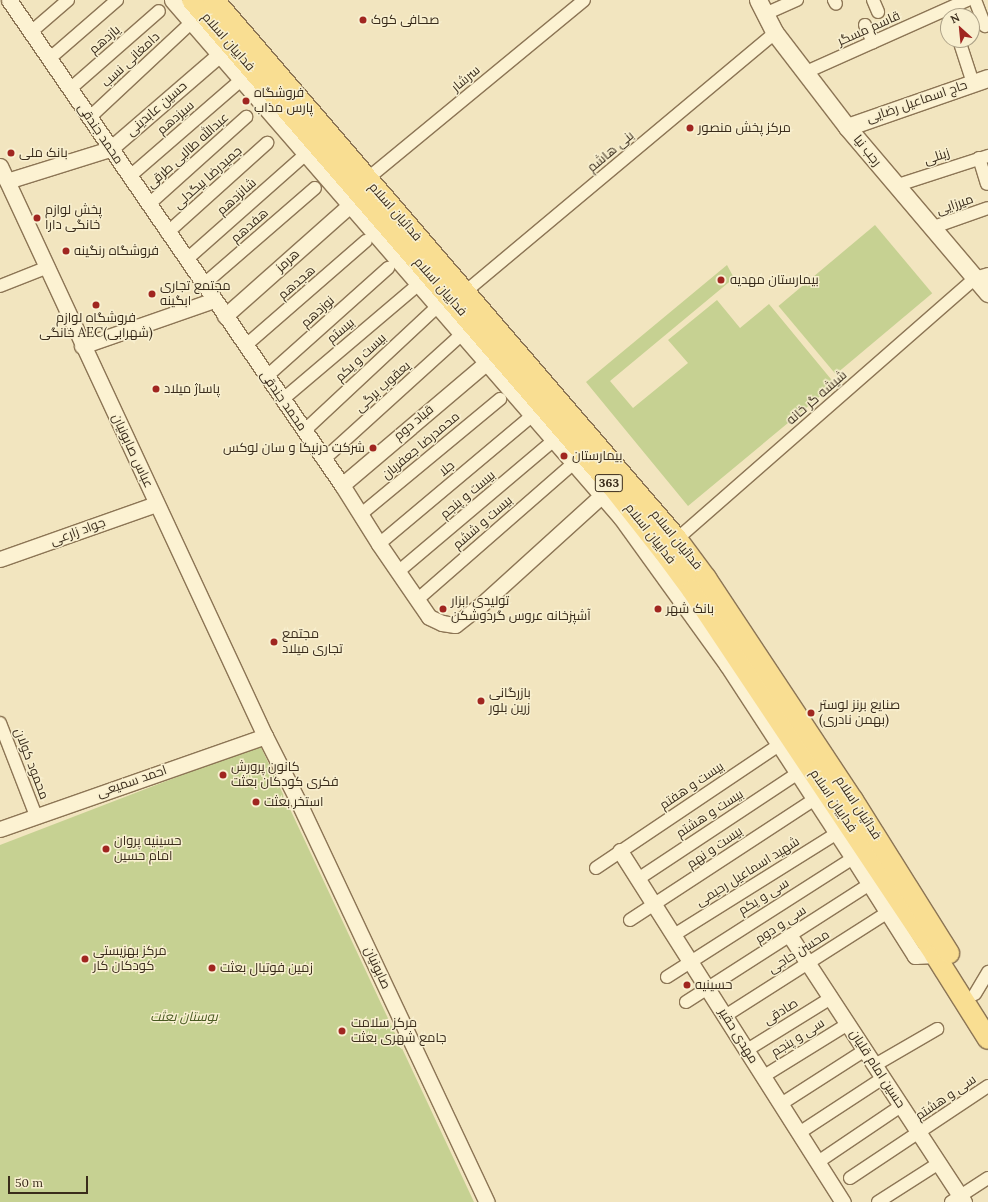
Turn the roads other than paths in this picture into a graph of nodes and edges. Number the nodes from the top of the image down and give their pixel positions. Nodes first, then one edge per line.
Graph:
1 (68, 0) edge
2 (117, 0) edge
3 (172, 0) edge
4 (192, 0) edge
5 (214, 0) edge
6 (584, 0) edge
7 (797, 0) edge
8 (872, 0) edge
9 (967, 0) edge
10 (975, 0) edge
11 (13, 2) edge
12 (762, 7) edge
13 (955, 8) edge
14 (159, 11) dead end
15 (878, 12) dead end
16 (940, 16) edge
17 (191, 23) junction
18 (865, 25) dead end
19 (984, 26) dead end
20 (31, 32) junction
21 (775, 33) junction
22 (873, 42) junction
23 (962, 48) edge
24 (225, 50) junction
25 (50, 59) junction
26 (804, 73) junction
27 (241, 80) junction
28 (980, 80) edge
29 (70, 89) junction
30 (246, 117) dead end
31 (89, 118) junction
32 (846, 127) junction
33 (266, 143) dead end
34 (110, 149) junction
35 (306, 154) junction
36 (984, 157) edge
37 (0, 166) edge
38 (129, 177) junction
39 (367, 180) junction
40 (7, 181) junction
41 (987, 184) edge
42 (895, 186) junction
43 (315, 188) dead end
44 (148, 205) junction
45 (350, 205) junction
46 (988, 208) edge
47 (932, 228) junction
48 (167, 233) junction
49 (366, 241) dead end
50 (186, 260) junction
51 (48, 267) junction
52 (388, 268) dead end
53 (982, 276) edge
54 (419, 284) junction
55 (203, 285) junction
56 (0, 286) edge
57 (465, 292) junction
58 (988, 293) edge
59 (214, 300) junction
60 (438, 306) junction
61 (225, 316) junction
62 (462, 334) junction
63 (82, 346) junction
64 (246, 346) junction
65 (487, 362) junction
66 (266, 377) junction
67 (500, 399) dead end
68 (282, 400) junction
69 (532, 415) junction
70 (304, 431) junction
71 (554, 440) junction
72 (324, 460) junction
73 (566, 469) dead end
74 (342, 485) junction
75 (607, 491) junction
76 (156, 504) junction
77 (360, 515) junction
78 (677, 539) junction
79 (379, 544) junction
80 (0, 560) edge
81 (399, 571) junction
82 (686, 595) junction
83 (418, 599) junction
84 (0, 723) edge
85 (265, 736) junction
86 (779, 744) junction
87 (798, 773) junction
88 (814, 799) junction
89 (853, 800) junction
90 (36, 816) junction
91 (0, 829) edge
92 (837, 833) junction
93 (620, 851) junction
94 (853, 858) junction
95 (596, 868) dead end
96 (638, 879) junction
97 (870, 884) junction
98 (655, 905) junction
99 (888, 912) junction
100 (630, 920) dead end
101 (918, 930) junction
102 (674, 935) junction
103 (790, 936) junction
104 (935, 955) junction
105 (690, 961) junction
106 (808, 963) junction
107 (988, 972) edge
108 (667, 977) dead end
109 (708, 989) junction
110 (975, 994) junction
111 (831, 998) junction
112 (686, 1002) dead end
113 (988, 1013) edge
114 (725, 1016) junction
115 (848, 1024) junction
116 (937, 1029) dead end
117 (988, 1039) edge
118 (746, 1050) junction
119 (865, 1050) junction
120 (875, 1065) junction
121 (764, 1076) junction
122 (883, 1078) junction
123 (988, 1086) edge
124 (781, 1104) junction
125 (901, 1106) junction
126 (799, 1133) junction
127 (919, 1133) junction
128 (818, 1162) junction
129 (939, 1163) junction
130 (850, 1178) dead end
131 (988, 1178) edge
132 (958, 1200) edge
133 (487, 1202) edge
134 (843, 1202) edge
135 (878, 1202) edge

1 - 20 street
2 - 25 street
3 - 17 street
4 - 24 main road, فداییان اسلام / 363
5 - 39 main road, فدائیان اسلام
6 - 39 street, سرشار
7 - 12 street
8 - 15 street
9 - 13 street, قاسم مسگر
10 - 19 street
11 - 20 street, محمد جندقی
12 - 21 main road, رجب نیا
14 - 29 street, یازدهم
16 - 22 street, قاسم مسگر
17 - 24 street
17 - 31 street, دامغانی نسب
18 - 22 street
20 - 25 street, محمد جندقی
21 - 26 main road, رجب نیا
21 - 57 street, بنی هاشم
22 - 26 street, قاسم مسگر
23 - 28 street
24 - 27 street
24 - 34 street, حسین عابدینی
24 - 75 main road, فداییان اسلام / 363
25 - 29 street, محمد جندقی
26 - 32 main road, رجب نیا
27 - 35 street
27 - 38 street, سیزدهم
28 - 32 main road, حاج اسماعیل رضایی
29 - 31 street, محمد جندقی
30 - 44 street, عبدالله طالبی طرقی
31 - 34 street, محمد جندقی
32 - 42 main road, رجب نیا
33 - 48 street, جمیدرضا بیگدلی
34 - 38 street, محمد جندقی
34 - 40 street, حسین عابدینی
35 - 45 street
35 - 50 street, شانزدهم
36 - 41 street
36 - 42 street, زینلی
37 - 40 street, عباس صابونیان
38 - 44 street, محمد جندقی
39 - 57 main road, فدائیان اسلام
40 - 51 street, عباس صابونیان
42 - 47 main road, رجب نیا
43 - 55 street, هفدهم
44 - 48 street, محمد جندقی
45 - 54 street
45 - 61 street, هرمز
46 - 47 street, میرزایی
47 - 53 main road, رجب نیا
48 - 50 street, محمد جندقی
49 - 64 street, هجدهم
50 - 55 street, محمد جندقی
51 - 56 street
51 - 63 street, عباس صابونیان
52 - 66 street, نوزدهم
53 - 58 main road, رجب نیا
53 - 78 street, شیشه گر خانه
54 - 60 street
54 - 68 street, بیستم
55 - 59 street, محمد جندقی
57 - 78 main road, فدائیان اسلام
59 - 61 street, محمد جندقی
59 - 63 street
60 - 62 street
60 - 70 street, بیست و یکم
61 - 64 street, محمد جندقی
62 - 65 street
62 - 72 street, یعقوب برگی
63 - 76 street, عباس صابونیان
64 - 66 street, محمد جندقی
65 - 69 street
65 - 74 street, قباد دوم
66 - 68 street, محمد جندقی
67 - 77 street, محمدرضا جعفریان
68 - 70 street, محمد جندقی
69 - 71 street
69 - 79 street, جلا
70 - 72 street, محمد جندقی
71 - 75 street
71 - 81 street, بیست و پنجم
72 - 74 street, محمد جندقی
73 - 83 street, بیست و ششم
74 - 77 street, محمد جندقی
75 - 82 main road, فداییان اسلام / 363
75 - 83 street, محمد جندقی
76 - 80 street, جواد زارعی
76 - 85 street, عباس صابونیان
77 - 79 street, محمد جندقی
78 - 89 main road, فدائیان اسلام
79 - 81 street, محمد جندقی
81 - 83 street, محمد جندقی
82 - 86 street
82 - 101 main road, فداییان اسلام / 363
84 - 90 street, محمود کولان
85 - 90 street, احمد سمیعی
85 - 133 street, صابونیان
86 - 87 street
86 - 93 street, بیست و هفتم
87 - 88 street
87 - 96 street, بیست و هشتم
88 - 92 street
88 - 98 street, بیست و نهم
89 - 101 main road
89 - 110 main road, فدائیان اسلام
90 - 91 street, احمد سمیعی
92 - 94 street
92 - 102 street, شهید اسماعیل رحیمی
93 - 95 street, بیست و هفتم
93 - 96 street, مهدی حقیر
94 - 97 street
94 - 105 street, سی و یکم
96 - 98 street, مهدی حقیر
97 - 99 street
97 - 103 street, سی و دوم
98 - 100 street, بیست و نهم
98 - 102 street, مهدی حقیر
99 - 104 street
99 - 106 street, محسن حاجی
101 - 104 main road, فداییان اسلام / 363
102 - 105 street, مهدی حقیر
103 - 106 street, حسین امام قلیان
103 - 109 street, سی و دوم
104 - 117 main road, فداییان اسلام / 363
105 - 108 street, سی و یکم
105 - 109 street, مهدی حقیر
106 - 111 street, حسین امام قلیان
106 - 114 street, محسن حاجی
107 - 110 street
109 - 112 street, سی و دوم
109 - 114 street, مهدی حقیر
110 - 113 main road, فدائیان اسلام
111 - 115 street, حسین امام قلیان
111 - 118 street, صادقی
114 - 118 street, مهدی حقیر
115 - 119 street, حسین امام قلیان
115 - 121 street, سی و پنجم
116 - 120 street
118 - 121 street, مهدی حقیر
119 - 120 street, حسین امام قلیان
119 - 124 street
120 - 122 street, حسین امام قلیان
121 - 124 street, مهدی حقیر
122 - 125 street, حسین امام قلیان
122 - 126 street
123 - 127 street, سی و هشتم
124 - 126 street, مهدی حقیر
125 - 127 street, حسین امام قلیان
125 - 128 street
126 - 128 street, مهدی حقیر
127 - 129 street, حسین امام قلیان
127 - 130 street, سی و هشتم
128 - 134 street, مهدی حقیر
129 - 132 street, حسین امام قلیان
129 - 135 street
131 - 132 street

